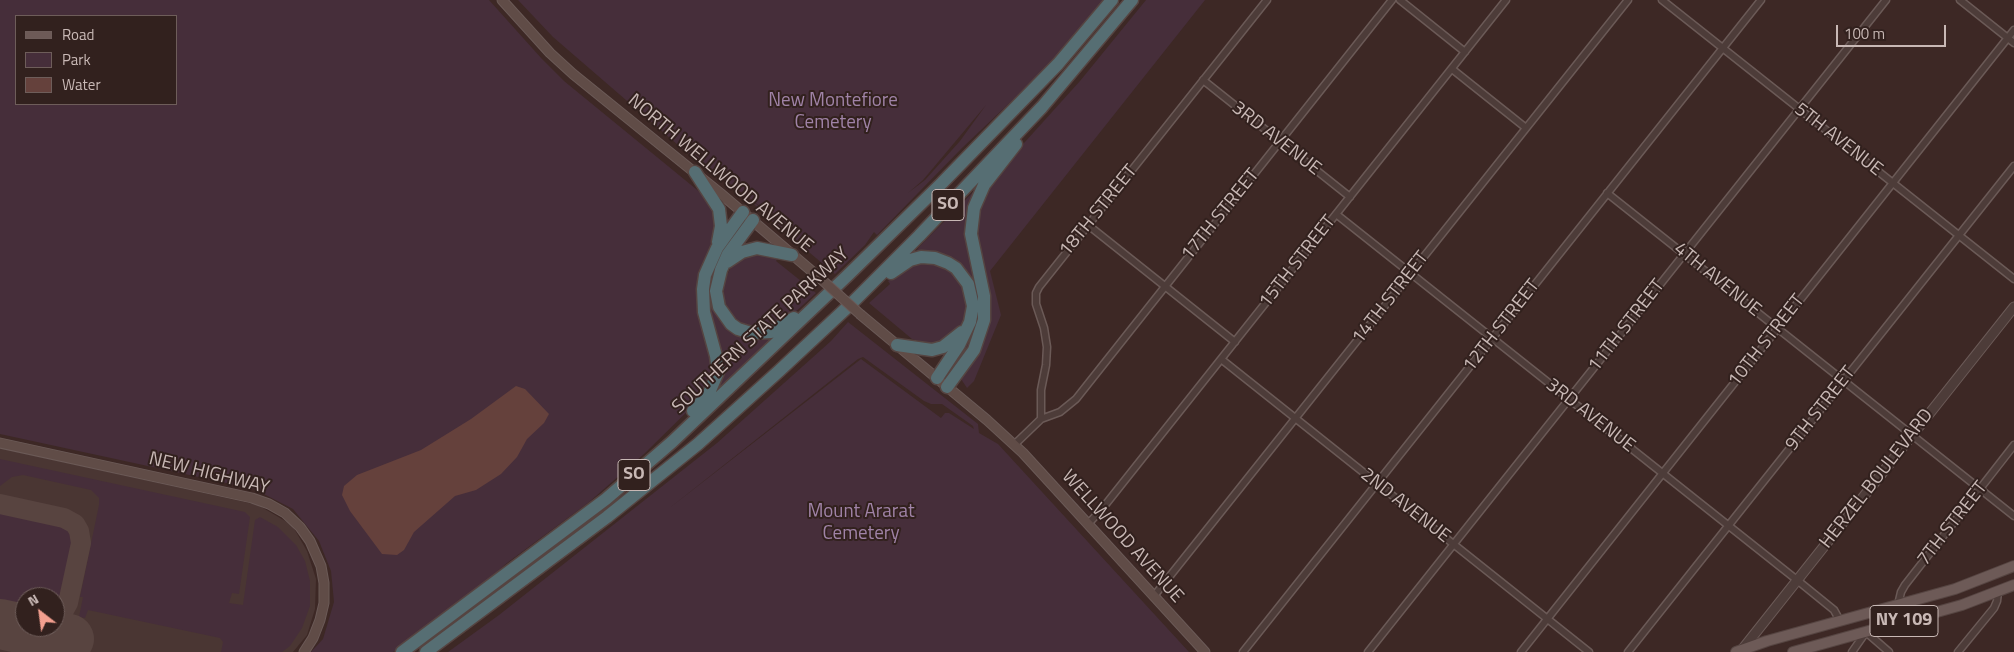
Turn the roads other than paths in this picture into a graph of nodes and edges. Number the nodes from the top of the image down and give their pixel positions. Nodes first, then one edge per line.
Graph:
1 (502, 0) edge
2 (1112, 0) edge
3 (1132, 0) edge
4 (1266, 0) edge
5 (1392, 0) edge
6 (1400, 0) edge
7 (1506, 0) edge
8 (1628, 0) edge
9 (1662, 0) edge
10 (1761, 0) edge
11 (1886, 0) edge
12 (1960, 0) edge
13 (2014, 30) edge
14 (2008, 38) junction
15 (2014, 43) edge
16 (1722, 48) junction
17 (1465, 52) junction
18 (1452, 69) junction
19 (1203, 80) junction
20 (1042, 107) junction
21 (1800, 109) junction
22 (1526, 128) junction
23 (1280, 141) junction
24 (2014, 166) edge
25 (695, 172) junction
26 (1893, 183) junction
27 (1607, 193) junction
28 (1350, 197) junction
29 (1336, 214) junction
30 (748, 216) junction
31 (1088, 225) junction
32 (1959, 235) junction
33 (717, 248) junction
34 (1684, 254) junction
35 (792, 255) junction
36 (722, 265) junction
37 (1410, 274) junction
38 (847, 276) junction
39 (2014, 279) edge
40 (1164, 286) junction
41 (853, 302) junction
42 (2014, 307) edge
43 (968, 327) junction
44 (1777, 328) junction
45 (1492, 338) junction
46 (1235, 342) junction
47 (897, 345) junction
48 (1221, 359) junction
49 (1844, 381) junction
50 (942, 383) junction
51 (1569, 400) junction
52 (1041, 419) junction
53 (1296, 419) junction
54 (1912, 435) junction
55 (672, 442) junction
56 (0, 443) edge
57 (1014, 445) junction
58 (2014, 445) edge
59 (1662, 474) junction
60 (1378, 484) junction
61 (1980, 488) junction
62 (2014, 516) edge
63 (1088, 524) junction
64 (1729, 526) junction
65 (1454, 544) junction
66 (2014, 566) edge
67 (1797, 580) junction
68 (2014, 585) edge
69 (1998, 592) junction
70 (1154, 596) junction
71 (1898, 605) junction
72 (1547, 618) junction
73 (1840, 621) junction
74 (1866, 632) junction
75 (1739, 651) edge
76 (304, 652) edge
77 (402, 652) edge
78 (426, 652) edge
79 (1205, 652) edge
80 (1243, 652) edge
81 (1368, 652) edge
82 (1521, 652) edge
83 (1590, 652) edge
84 (1628, 652) edge
85 (1793, 652) edge
86 (1852, 652) edge
87 (1889, 652) edge
88 (1958, 652) edge

1 - 25 main road, NORTH WELLWOOD AVENUE
2 - 38 highway, SOUTHERN STATE PARKWAY / SO
3 - 20 highway, SO
4 - 19 street, 18TH STREET
5 - 23 street, 17TH STREET
6 - 17 street
7 - 17 street, 15TH STREET
8 - 22 street, 14TH STREET
9 - 16 street, 5TH AVENUE
10 - 16 street, 12TH STREET
11 - 21 street, 11TH STREET
12 - 14 street
13 - 14 street, 10TH STREET
14 - 15 street
14 - 26 street, 10TH STREET
16 - 21 street, 5TH AVENUE
16 - 27 street, 12TH STREET
17 - 18 street, 15TH STREET
18 - 22 street
18 - 28 street, 15TH STREET
19 - 23 street, 3RD AVENUE
19 - 31 street, 18TH STREET
20 - 41 highway, SO
20 - 50 highway
21 - 26 street, 5TH AVENUE
21 - 34 street, 11TH STREET
22 - 37 street, 14TH STREET
23 - 28 street, 3RD AVENUE
23 - 40 street, 17TH STREET
24 - 32 street, 9TH STREET
25 - 30 main road, NORTH WELLWOOD AVENUE
25 - 33 highway
26 - 32 street, 5TH AVENUE
26 - 44 street, 10TH STREET
27 - 34 street, 4TH AVENUE
27 - 45 street, 12TH STREET
28 - 29 street, 15TH STREET
29 - 37 street, 3RD AVENUE
29 - 46 street, 15TH STREET
30 - 33 highway
30 - 35 main road, NORTH WELLWOOD AVENUE
30 - 36 highway
31 - 40 street
31 - 52 street, 18TH STREET
32 - 39 street, 5TH AVENUE
32 - 49 street, 9TH STREET
33 - 55 highway
34 - 44 street, 4TH AVENUE
34 - 51 street, 11TH STREET
35 - 36 highway
35 - 47 main road, NORTH WELLWOOD AVENUE, bridge
36 - 38 highway
37 - 45 street, 3RD AVENUE
37 - 53 street, 14TH STREET
38 - 55 highway, SOUTHERN STATE PARKWAY / SO
40 - 46 street
40 - 52 street, 17TH STREET
41 - 43 highway
41 - 78 highway, SO
42 - 54 street, HERZEL BOULEVARD
43 - 47 highway
43 - 50 highway
44 - 49 street, 4TH AVENUE
44 - 59 street, 10TH STREET
45 - 51 street, 3RD AVENUE
45 - 60 street, 12TH STREET
46 - 48 street, 15TH STREET
47 - 50 main road, NORTH WELLWOOD AVENUE
48 - 53 street, 2ND AVENUE
48 - 63 street, 15TH STREET
49 - 54 street, 4TH AVENUE
49 - 64 street, 9TH STREET
50 - 57 main road, NORTH WELLWOOD AVENUE
51 - 59 street, 3RD AVENUE
51 - 65 street, 11TH STREET
52 - 57 street
53 - 60 street, 2ND AVENUE
53 - 70 street, 14TH STREET
54 - 61 street, 4TH AVENUE
54 - 67 street, HERZEL BOULEVARD
55 - 77 highway, SOUTHERN STATE PARKWAY / SO
56 - 76 main road, NEW HIGHWAY
57 - 63 main road, WELLWOOD AVENUE
58 - 61 street, 7TH STREET
59 - 64 street, 3RD AVENUE
59 - 72 street, 10TH STREET
60 - 65 street, 2ND AVENUE
60 - 80 street, 12TH STREET
61 - 62 street, 4TH AVENUE
61 - 71 street, 7TH STREET
63 - 70 main road, WELLWOOD AVENUE
64 - 67 street, 3RD AVENUE
64 - 84 street, 9TH STREET
65 - 72 street, 2ND AVENUE
65 - 81 street, 11TH STREET
66 - 71 main road, NY 109
67 - 73 street, 3RD AVENUE
67 - 75 street, HERZEL BOULEVARD
68 - 69 main road, NY 109
69 - 74 main road, NY 109
69 - 88 street
70 - 79 main road, WELLWOOD AVENUE
71 - 73 main road, NY 109
72 - 82 street, 10TH STREET
72 - 83 street, 2ND AVENUE
73 - 75 main road, NY 109
74 - 85 main road, NY 109
74 - 86 street
74 - 87 street

